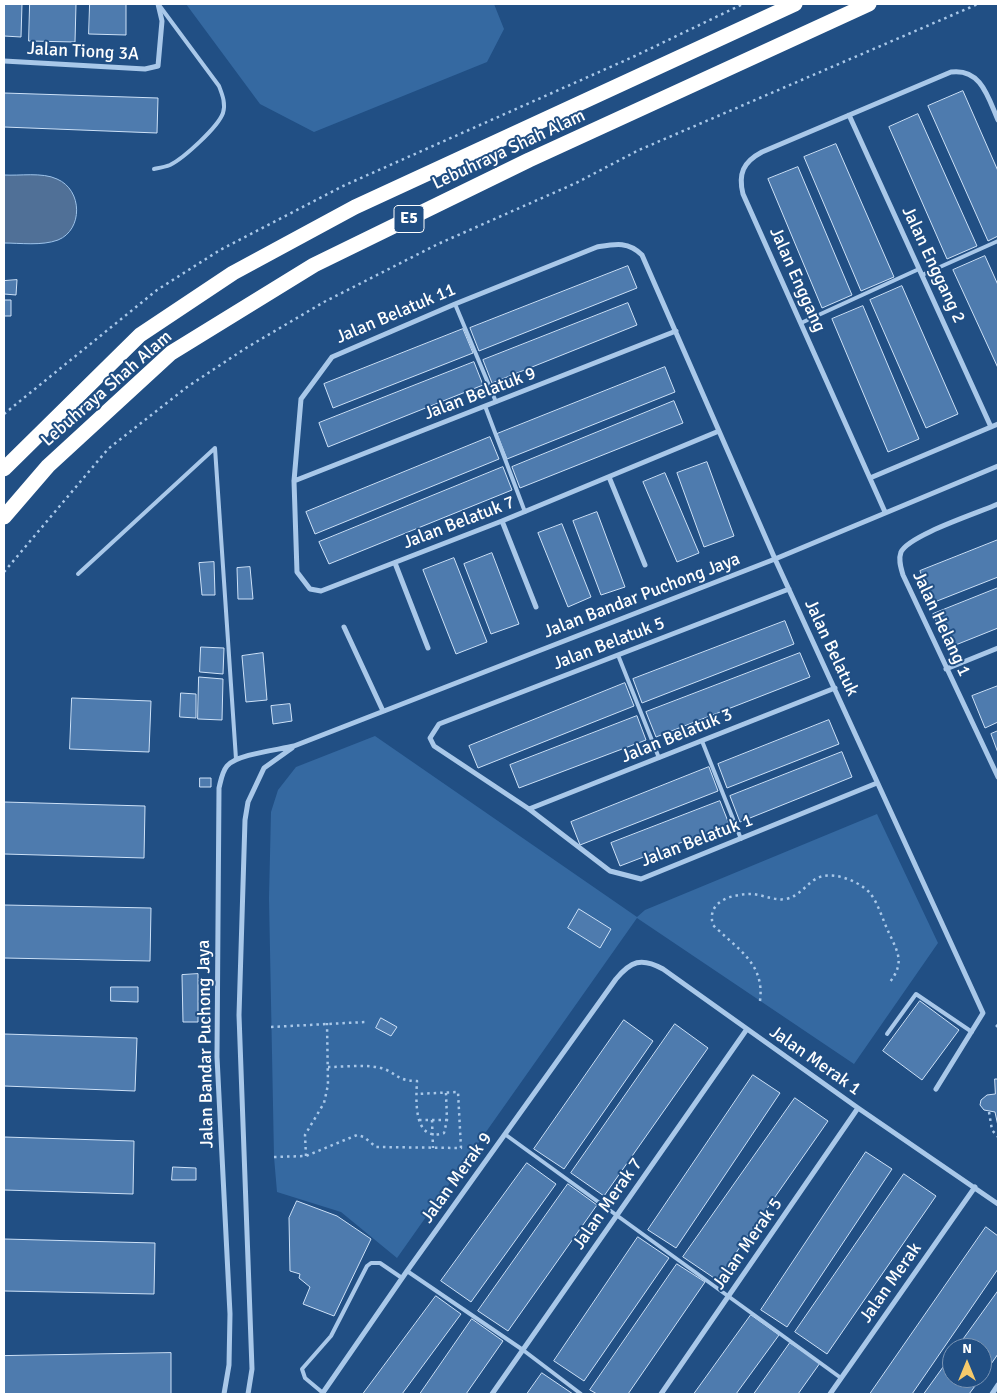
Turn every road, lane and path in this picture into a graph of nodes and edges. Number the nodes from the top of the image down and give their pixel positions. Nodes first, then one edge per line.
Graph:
1 (158, 4) edge
2 (795, 4) edge
3 (869, 4) edge
4 (978, 4) edge
5 (4, 61) edge
6 (849, 115) junction
7 (998, 120) edge
8 (154, 169) dead end
9 (998, 241) edge
10 (597, 247) joint
11 (919, 268) junction
12 (922, 275) junction
13 (455, 304) junction
14 (801, 323) junction
15 (676, 331) junction
16 (496, 402) junction
17 (485, 406) junction
18 (998, 424) edge
19 (992, 427) junction
20 (719, 431) junction
21 (998, 466) edge
22 (4, 469) edge
23 (610, 477) junction
24 (870, 478) junction
25 (294, 481) junction
26 (998, 504) edge
27 (525, 512) junction
28 (885, 512) junction
29 (4, 517) edge
30 (502, 521) junction
31 (775, 559) junction
32 (395, 563) junction
33 (645, 565) dead end
34 (4, 572) edge
35 (78, 574) dead end
36 (789, 589) junction
37 (536, 607) dead end
38 (344, 626) dead end
39 (428, 648) dead end
40 (998, 648) edge
41 (618, 655) junction
42 (946, 668) junction
43 (835, 688) junction
44 (384, 712) junction
45 (439, 724) joint
46 (702, 741) junction
47 (294, 746) junction
48 (659, 758) junction
49 (236, 759) junction
50 (998, 777) edge
51 (877, 783) junction
52 (529, 809) junction
53 (741, 838) junction
54 (616, 979) joint
55 (890, 982) dead end
56 (760, 1001) dead end
57 (365, 1022) dead end
58 (327, 1023) junction
59 (271, 1027) dead end
60 (747, 1029) junction
61 (972, 1032) junction
62 (886, 1034) dead end
63 (328, 1067) junction
64 (936, 1089) dead end
65 (446, 1092) junction
66 (416, 1094) junction
67 (858, 1108) junction
68 (989, 1112) dead end
69 (419, 1120) junction
70 (432, 1120) junction
71 (448, 1120) junction
72 (432, 1133) junction
73 (506, 1135) junction
74 (998, 1137) edge
75 (433, 1148) junction
76 (306, 1156) junction
77 (274, 1157) dead end
78 (975, 1187) junction
79 (998, 1204) edge
80 (617, 1216) junction
81 (407, 1271) junction
82 (402, 1278) junction
83 (728, 1297) junction
84 (523, 1350) junction
85 (841, 1378) junction
86 (998, 1385) edge
87 (323, 1393) edge
88 (224, 1394) edge
89 (248, 1394) edge
90 (492, 1394) edge
91 (581, 1394) edge
92 (661, 1394) edge
93 (831, 1394) edge
94 (992, 1394) edge

1 - 5 street, Jalan Tiong 3A
1 - 8 lane
2 - 22 highway, Lebuhraya Shah Alam / E5
3 - 29 highway, Lebuhraya Shah Alam / E5
4 - 34 path
6 - 7 street, Jalan Enggang
6 - 11 street, Jalan Enggang 2
6 - 14 street, Jalan Enggang
9 - 12 lane
10 - 13 street, Jalan Belatuk 11
10 - 15 street, Jalan Belatuk
11 - 12 street, Jalan Enggang 2
11 - 14 lane
12 - 19 street, Jalan Enggang 2
13 - 16 lane
13 - 25 street, Jalan Belatuk 11
14 - 24 street, Jalan Enggang
15 - 16 street, Jalan Belatuk 9
15 - 20 street, Jalan Belatuk
16 - 17 street, Jalan Belatuk 9
17 - 25 street, Jalan Belatuk 9
17 - 27 lane
18 - 19 street
19 - 24 street
20 - 23 street, Jalan Belatuk 7
20 - 31 street, Jalan Belatuk
21 - 28 street, Jalan Bandar Puchong Jaya
23 - 27 street, Jalan Belatuk 7
23 - 33 street
24 - 28 street, Jalan Enggang
25 - 32 street, Jalan Belatuk 7
26 - 42 street, Jalan Helang 1
27 - 30 street, Jalan Belatuk 7
28 - 31 street, Jalan Bandar Puchong Jaya
30 - 32 street, Jalan Belatuk 7
30 - 37 street
31 - 36 street, Jalan Belatuk
31 - 44 street, Jalan Bandar Puchong Jaya
32 - 39 street
35 - 49 lane
36 - 41 street, Jalan Belatuk 5
36 - 43 street, Jalan Belatuk
38 - 44 street
40 - 42 street
41 - 45 street, Jalan Belatuk 5
41 - 48 lane
42 - 50 street, Jalan Helang 1
43 - 46 street, Jalan Belatuk 3
43 - 51 street, Jalan Belatuk
44 - 47 street, Jalan Bandar Puchong Jaya
45 - 52 street, Jalan Belatuk 1
46 - 48 street, Jalan Belatuk 3
46 - 53 lane
47 - 49 street, Jalan Bandar Puchong Jaya
47 - 89 street, Jalan Bandar Puchong Jaya
48 - 52 street, Jalan Belatuk 3
49 - 88 street, Jalan Bandar Puchong Jaya
51 - 53 street, Jalan Belatuk 1
51 - 61 street, Jalan Belatuk
52 - 53 street, Jalan Belatuk 1
54 - 60 street, Jalan Merak 1
54 - 73 street, Jalan Merak 9
55 - 56 path
57 - 58 path
58 - 59 path
58 - 63 path
60 - 67 street, Jalan Merak 1
60 - 80 street, Jalan Merak 7
61 - 62 lane
61 - 64 street, Jalan Belatuk
63 - 66 path
63 - 76 path
65 - 66 path
65 - 71 path
65 - 75 path
66 - 69 path
67 - 78 street, Jalan Merak 1
67 - 83 street, Jalan Merak 5
68 - 74 path
69 - 70 path
69 - 72 path
70 - 71 path
70 - 72 path
71 - 72 path
72 - 75 path
73 - 80 lane
73 - 81 street, Jalan Merak 9
75 - 76 path
76 - 77 path
78 - 79 street, Jalan Merak 1
78 - 85 street, Jalan Merak
80 - 83 lane
80 - 84 street, Jalan Merak 7
81 - 82 street, Jalan Merak 9
81 - 84 lane
82 - 87 street, Jalan Merak 9
82 - 87 lane
83 - 85 lane
83 - 92 street, Jalan Merak 5
84 - 90 street, Jalan Merak 7
84 - 91 lane
85 - 93 street, Jalan Merak
86 - 94 street

